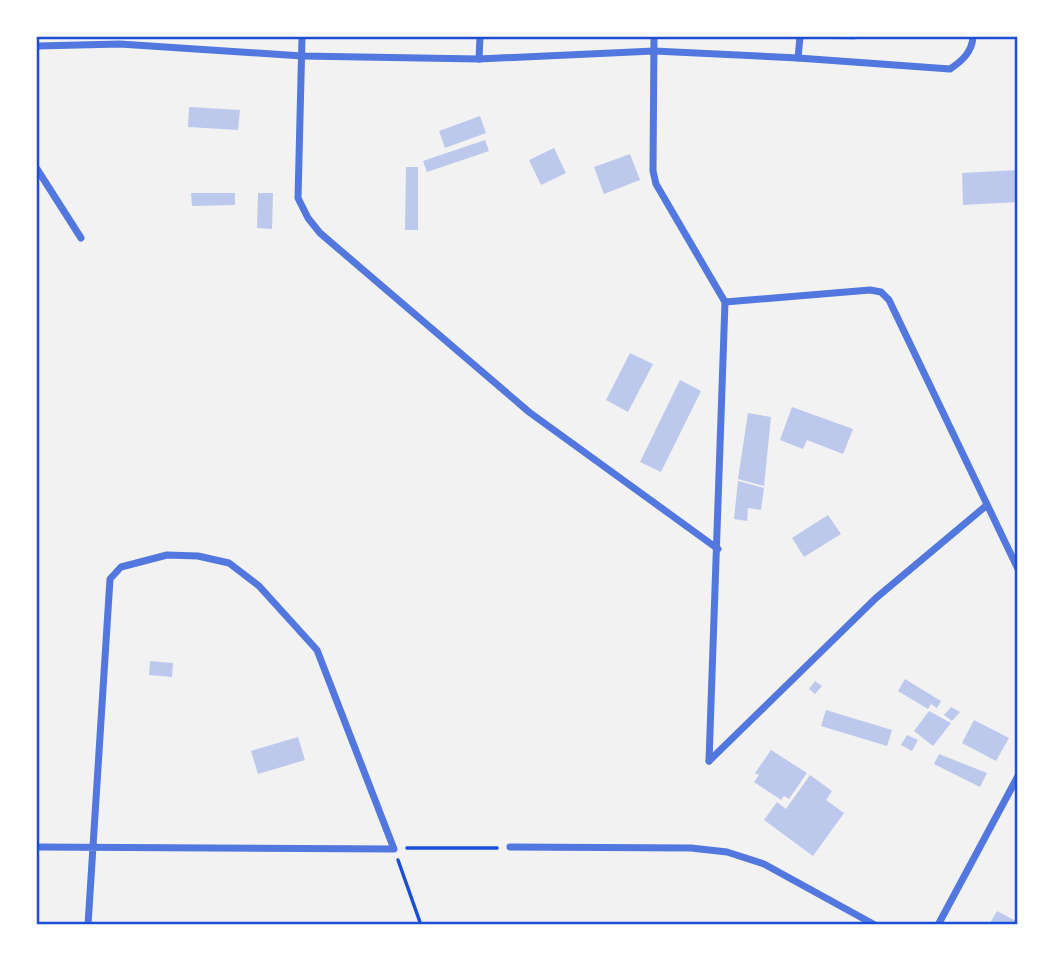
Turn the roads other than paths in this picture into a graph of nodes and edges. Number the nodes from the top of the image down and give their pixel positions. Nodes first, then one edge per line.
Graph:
1 (302, 37) edge
2 (480, 37) edge
3 (654, 37) edge
4 (800, 37) edge
5 (973, 37) edge
6 (120, 40) edge
7 (37, 46) edge
8 (654, 51) junction
9 (302, 56) junction
10 (480, 58) junction
11 (799, 58) junction
12 (37, 169) edge
13 (82, 238) dead end
14 (726, 302) junction
15 (987, 505) junction
16 (718, 549) junction
17 (1018, 569) edge
18 (1018, 776) edge
19 (37, 847) edge
20 (91, 847) junction
21 (510, 848) road end
22 (88, 925) edge
23 (876, 925) edge
24 (937, 925) edge

1 - 9 street
2 - 10 street
3 - 8 street
4 - 11 street
5 - 11 street
6 - 7 street
6 - 9 street
8 - 10 street
8 - 11 street
8 - 14 street
9 - 10 street
9 - 16 street
12 - 13 street
14 - 15 street
14 - 16 street
15 - 16 street
15 - 17 street
18 - 24 street
19 - 20 street
20 - 20 street
20 - 22 street
21 - 23 street

